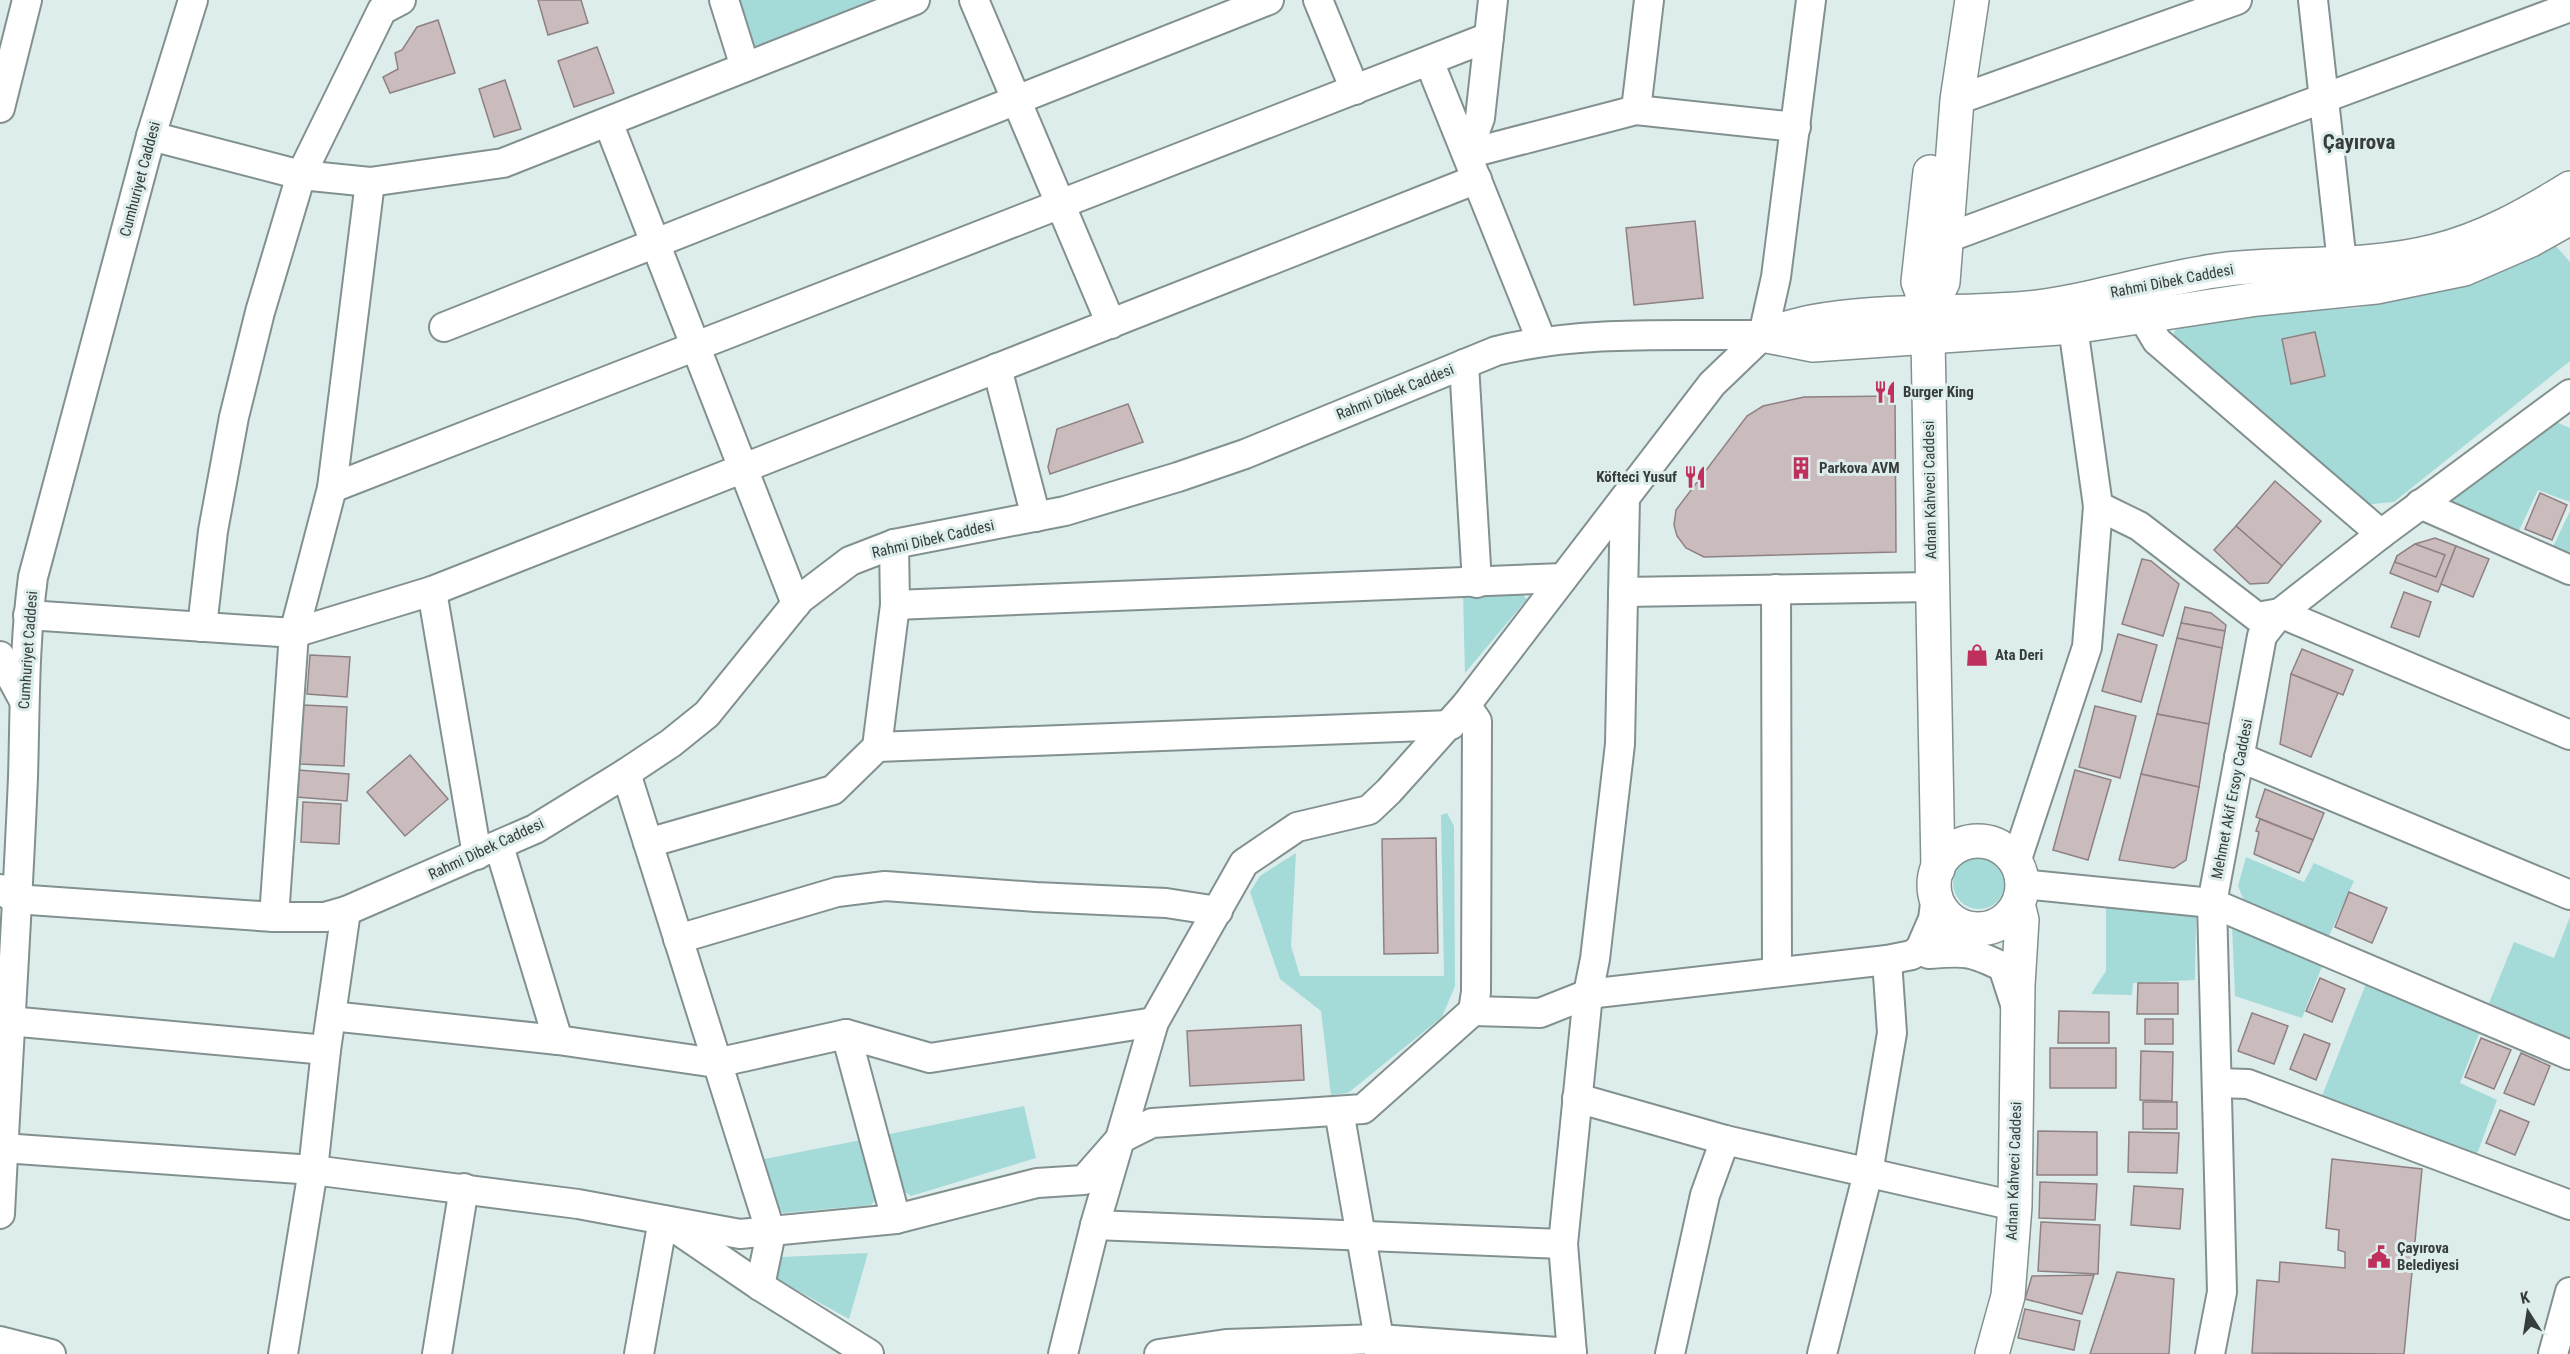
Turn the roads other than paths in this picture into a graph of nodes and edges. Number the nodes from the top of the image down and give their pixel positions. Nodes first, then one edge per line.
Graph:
1 (27, 0) edge
2 (193, 0) edge
3 (724, 0) edge
4 (915, 0) edge
5 (974, 0) edge
6 (1269, 0) edge
7 (1318, 0) edge
8 (1493, 0) edge
9 (1648, 0) edge
10 (1811, 0) edge
11 (1952, 0) edge
12 (1972, 0) edge
13 (2237, 0) edge
14 (2313, 0) edge
15 (390, 3) edge
16 (2570, 7) edge
17 (1489, 37) junction
18 (1430, 61) junction
19 (745, 67) junction
20 (1356, 90) junction
21 (2324, 98) junction
22 (1016, 100) junction
23 (1957, 100) junction
24 (0, 108) edge
25 (1636, 110) junction
26 (608, 122) junction
27 (1796, 127) junction
28 (151, 136) junction
29 (1472, 167) junction
30 (301, 175) junction
31 (370, 182) junction
32 (2570, 188) edge
33 (1060, 205) junction
34 (2570, 218) edge
35 (1947, 238) junction
36 (655, 243) junction
37 (2342, 263) junction
38 (2142, 316) junction
39 (1111, 324) junction
40 (1928, 325) junction
41 (444, 327) dead end
42 (2073, 327) junction
43 (1763, 336) junction
44 (1542, 342) junction
45 (695, 347) junction
46 (1464, 364) junction
47 (997, 368) junction
48 (2570, 394) edge
49 (743, 469) junction
50 (332, 489) junction
51 (1625, 498) junction
52 (2421, 504) junction
53 (2098, 506) junction
54 (1036, 517) junction
55 (2381, 534) junction
56 (894, 544) junction
57 (2570, 570) edge
58 (1563, 578) junction
59 (1477, 583) junction
60 (1932, 587) junction
61 (1776, 589) junction
62 (432, 591) junction
63 (1623, 592) junction
64 (796, 604) junction
65 (895, 605) junction
66 (2280, 613) junction
67 (28, 615) junction
68 (202, 627) junction
69 (294, 633) junction
70 (0, 656) edge
71 (24, 701) junction
72 (1459, 715) junction
73 (2570, 735) edge
74 (877, 747) junction
75 (2239, 757) junction
76 (626, 773) junction
77 (1936, 805) junction
78 (1968, 842) junction
79 (648, 843) junction
80 (488, 850) junction
81 (1937, 882) junction
82 (2019, 883) junction
83 (8, 894) edge
84 (2570, 895) edge
85 (2212, 903) junction
86 (346, 911) junction
87 (1218, 911) junction
88 (274, 917) junction
89 (1984, 928) junction
90 (678, 939) junction
91 (1906, 954) junction
92 (1777, 972) junction
93 (1588, 994) junction
94 (2018, 1000) junction
95 (1473, 1011) junction
96 (331, 1016) junction
97 (1154, 1022) junction
98 (846, 1034) junction
99 (6, 1039) edge
100 (558, 1040) junction
101 (326, 1050) junction
102 (2570, 1055) edge
103 (716, 1063) junction
104 (2218, 1083) junction
105 (1577, 1098) junction
106 (1340, 1111) junction
107 (1120, 1139) junction
108 (1725, 1140) junction
109 (3, 1148) junction
110 (312, 1170) junction
111 (1868, 1173) junction
112 (464, 1188) junction
113 (2016, 1206) junction
114 (2570, 1206) edge
115 (0, 1214) edge
116 (663, 1220) junction
117 (896, 1220) junction
118 (1095, 1225) junction
119 (771, 1233) junction
120 (1361, 1236) junction
121 (1563, 1244) junction
122 (760, 1286) junction
123 (2570, 1292) edge
124 (0, 1341) edge
125 (833, 1344) edge
126 (1379, 1347) edge
127 (1277, 1348) edge
128 (51, 1354) edge
129 (283, 1354) edge
130 (437, 1354) edge
131 (639, 1354) edge
132 (869, 1354) edge
133 (1063, 1354) edge
134 (1159, 1354) edge
135 (1572, 1354) edge
136 (1670, 1354) edge
137 (1822, 1354) edge
138 (1992, 1354) edge
139 (2210, 1354) edge
140 (2553, 1354) edge

1 - 24 street
2 - 28 street, Cumhuriyet Caddesi
3 - 19 street
4 - 19 street
5 - 22 street
6 - 22 street
7 - 20 street
8 - 17 street
9 - 25 street
10 - 27 street
11 - 40 main road
12 - 23 main road, Adnan Kahveci Caddesi
13 - 23 street
14 - 21 street
15 - 30 street
16 - 21 street
17 - 18 street
17 - 29 street
18 - 20 street
18 - 29 street
19 - 26 street
20 - 33 street
21 - 35 street
21 - 37 street
22 - 33 street
22 - 36 street
23 - 35 main road, Adnan Kahveci Caddesi
25 - 27 street
25 - 29 street
26 - 31 street
26 - 36 street
27 - 43 street
28 - 30 street
28 - 67 street, Cumhuriyet Caddesi
29 - 39 street
29 - 44 street
30 - 31 street
30 - 68 street
31 - 50 street
32 - 37 main road, Rahmi Dibek Caddesi
33 - 39 street
33 - 45 street
34 - 38 main road, Rahmi Dibek Caddesi
35 - 40 main road, Adnan Kahveci Caddesi
36 - 41 street
36 - 45 street
37 - 40 main road, Rahmi Dibek Caddesi
38 - 42 main road, Rahmi Dibek Caddesi
38 - 55 street
39 - 47 street
40 - 42 main road, Rahmi Dibek Caddesi
40 - 43 main road, Rahmi Dibek Caddesi
40 - 60 main road, Adnan Kahveci Caddesi
42 - 53 street
43 - 44 street, Rahmi Dibek Caddesi
43 - 51 street
44 - 46 street, Rahmi Dibek Caddesi
45 - 49 street
45 - 50 street
46 - 54 street, Rahmi Dibek Caddesi
46 - 59 street
47 - 49 street
47 - 54 street
48 - 52 street, Mehmet Akif Ersoy Caddesi
49 - 62 street
49 - 64 street
50 - 69 street
51 - 58 street
51 - 63 street
52 - 55 street, Mehmet Akif Ersoy Caddesi
52 - 57 street
53 - 66 street
53 - 82 street
54 - 56 street, Rahmi Dibek Caddesi
55 - 66 street, Mehmet Akif Ersoy Caddesi
56 - 64 street, Rahmi Dibek Caddesi
56 - 65 street
58 - 59 street
58 - 72 street
59 - 65 street
60 - 61 street
60 - 77 main road, Adnan Kahveci Caddesi
61 - 63 street
61 - 92 street
62 - 69 street
62 - 80 street
63 - 93 street
64 - 76 street, Rahmi Dibek Caddesi
65 - 74 street
66 - 73 street
66 - 75 street, Mehmet Akif Ersoy Caddesi
67 - 68 street
67 - 71 street, Cumhuriyet Caddesi
68 - 69 street
69 - 88 street
70 - 71 street
71 - 83 street, Cumhuriyet Caddesi
72 - 74 street
72 - 87 street
72 - 95 street
74 - 79 street
75 - 84 street
75 - 85 street, Mehmet Akif Ersoy Caddesi
76 - 79 street
76 - 80 street, Rahmi Dibek Caddesi
77 - 78 main road
77 - 81 main road, Adnan Kahveci Caddesi
78 - 81 main road
78 - 82 main road
79 - 90 street
80 - 86 street, Rahmi Dibek Caddesi
80 - 100 street
81 - 89 main road
81 - 91 street
82 - 85 street
82 - 89 main road
82 - 94 main road, Adnan Kahveci Caddesi
83 - 88 street, Rahmi Dibek Caddesi
83 - 99 street, Cumhuriyet Caddesi
85 - 102 street
85 - 104 street, Mehmet Akif Ersoy Caddesi
86 - 88 street, Rahmi Dibek Caddesi
86 - 96 street
87 - 90 street
87 - 97 street
89 - 91 street
89 - 94 main road, Adnan Kahveci Caddesi
90 - 103 street
91 - 92 street
91 - 94 street
91 - 111 street
92 - 93 street
93 - 95 street
93 - 105 street
94 - 113 main road, Adnan Kahveci Caddesi
95 - 106 street
96 - 100 street
96 - 101 street
97 - 98 street
97 - 107 street
98 - 103 street
98 - 117 street
99 - 101 street
99 - 109 street, Cumhuriyet Caddesi
100 - 103 street
101 - 110 street
103 - 119 street
104 - 114 street
104 - 139 street, Mehmet Akif Ersoy Caddesi
105 - 108 street
105 - 121 street
106 - 107 street
106 - 120 street
107 - 117 street
107 - 118 street
108 - 111 street
108 - 136 street
109 - 110 street
109 - 115 street, Cumhuriyet Caddesi
110 - 112 street
110 - 129 street
111 - 113 street
111 - 137 street
112 - 116 street
112 - 130 street
113 - 138 main road, Adnan Kahveci Caddesi
116 - 119 street
116 - 122 street
116 - 131 street
117 - 119 street
118 - 120 street
118 - 133 street
119 - 122 street
120 - 121 street
120 - 126 street
121 - 135 street
122 - 125 street
123 - 140 street
124 - 128 street
125 - 132 street
126 - 127 street
126 - 135 street
127 - 134 street

